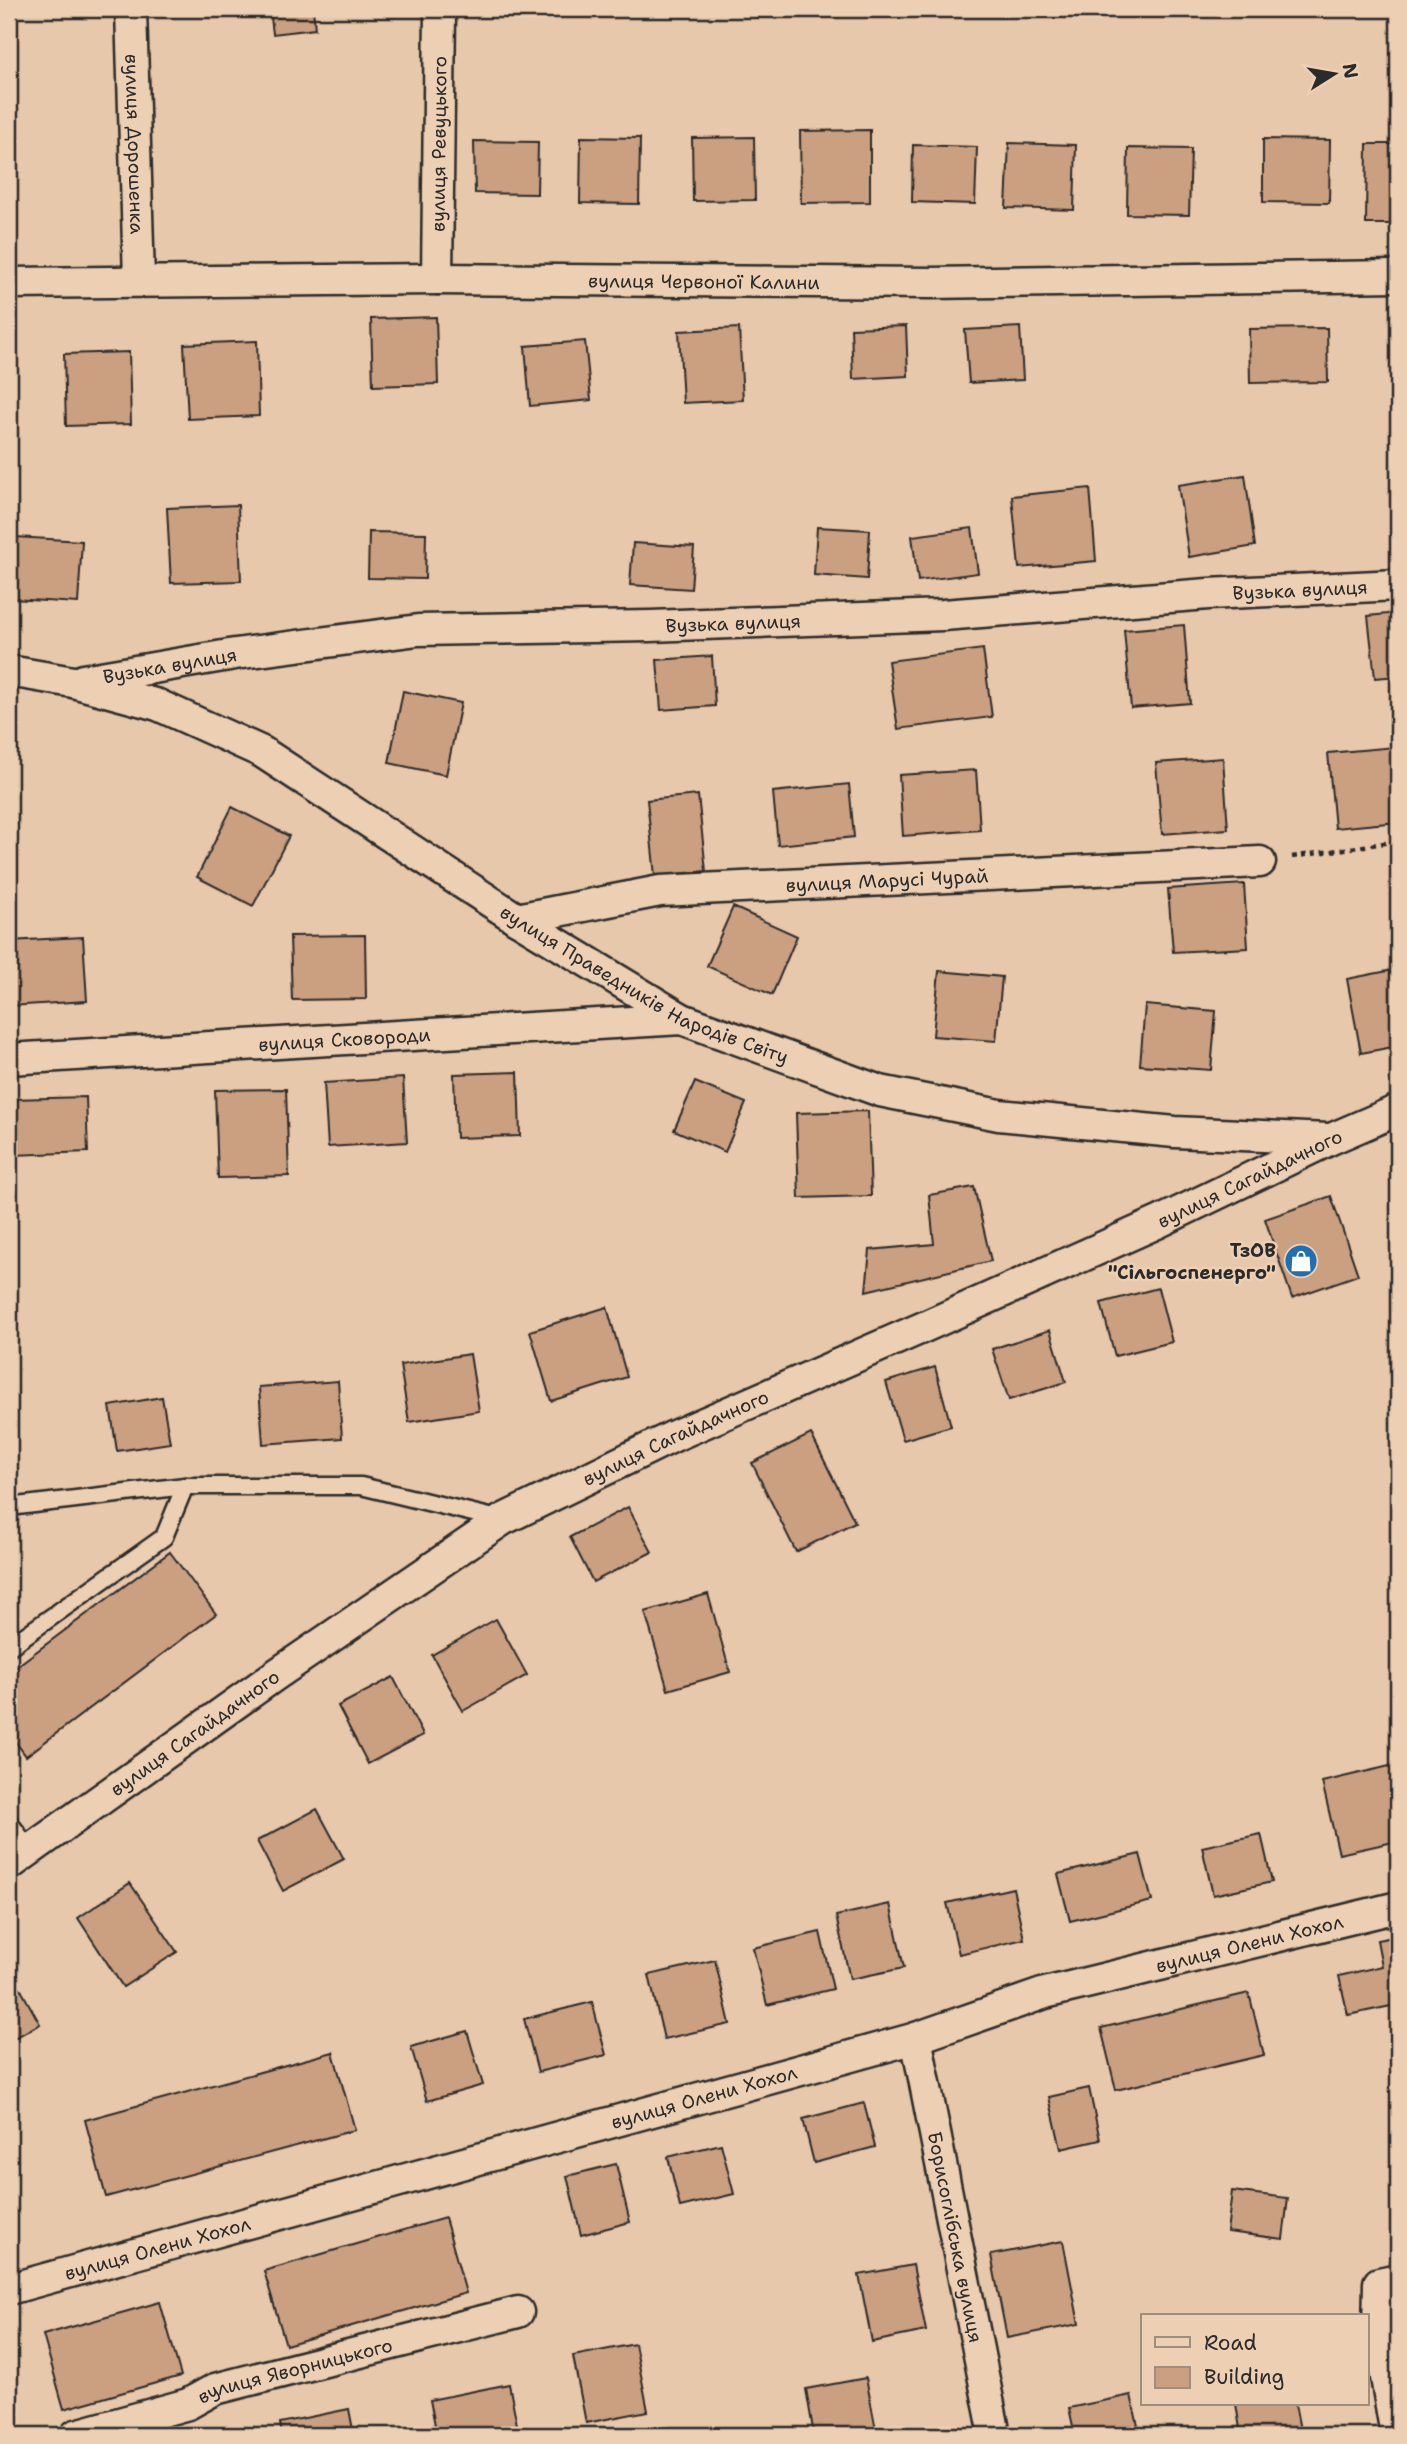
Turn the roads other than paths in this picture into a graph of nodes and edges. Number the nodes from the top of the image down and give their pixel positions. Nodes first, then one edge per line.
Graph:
1 (131, 9) edge
2 (440, 9) edge
3 (1398, 276) edge
4 (438, 279) junction
5 (139, 280) junction
6 (9, 283) edge
7 (1398, 586) edge
8 (9, 671) edge
9 (73, 682) junction
10 (1260, 862) road end
11 (517, 919) junction
12 (681, 1020) junction
13 (9, 1059) edge
14 (1398, 1110) edge
15 (1331, 1139) junction
16 (185, 1486) junction
17 (9, 1507) edge
18 (502, 1520) junction
19 (9, 1647) edge
20 (9, 1822) edge
21 (19, 1858) edge
22 (1398, 1907) edge
23 (916, 2038) junction
24 (1389, 2281) edge
25 (9, 2289) edge
26 (518, 2312) dead end
27 (76, 2435) edge
28 (995, 2435) edge
29 (1396, 2435) edge

1 - 5 street, вулиця Дорошенка
2 - 4 street, вулиця Ревуцького
3 - 4 street, вулиця Червоної Калини
4 - 5 street, вулиця Червоної Калини
5 - 6 street, вулиця Червоної Калини
7 - 9 street, Вузька вулиця
8 - 9 street, вулиця Праведників Народів Світу
9 - 11 street, вулиця Праведників Народів Світу
10 - 11 street, вулиця Марусі Чурай
11 - 12 street, вулиця Праведників Народів Світу
12 - 13 street, вулиця Сковороди
12 - 15 street, вулиця Праведників Народів Світу
14 - 15 street, вулиця Сагайдачного
15 - 18 street, вулиця Сагайдачного
16 - 17 lane
16 - 18 lane
16 - 19 lane
18 - 21 street, вулиця Сагайдачного
20 - 21 lane
22 - 23 street, вулиця Олени Хохол
23 - 25 street, вулиця Олени Хохол
23 - 28 street, Борисоглібська вулиця
24 - 29 street
26 - 27 street, вулиця Яворницького

